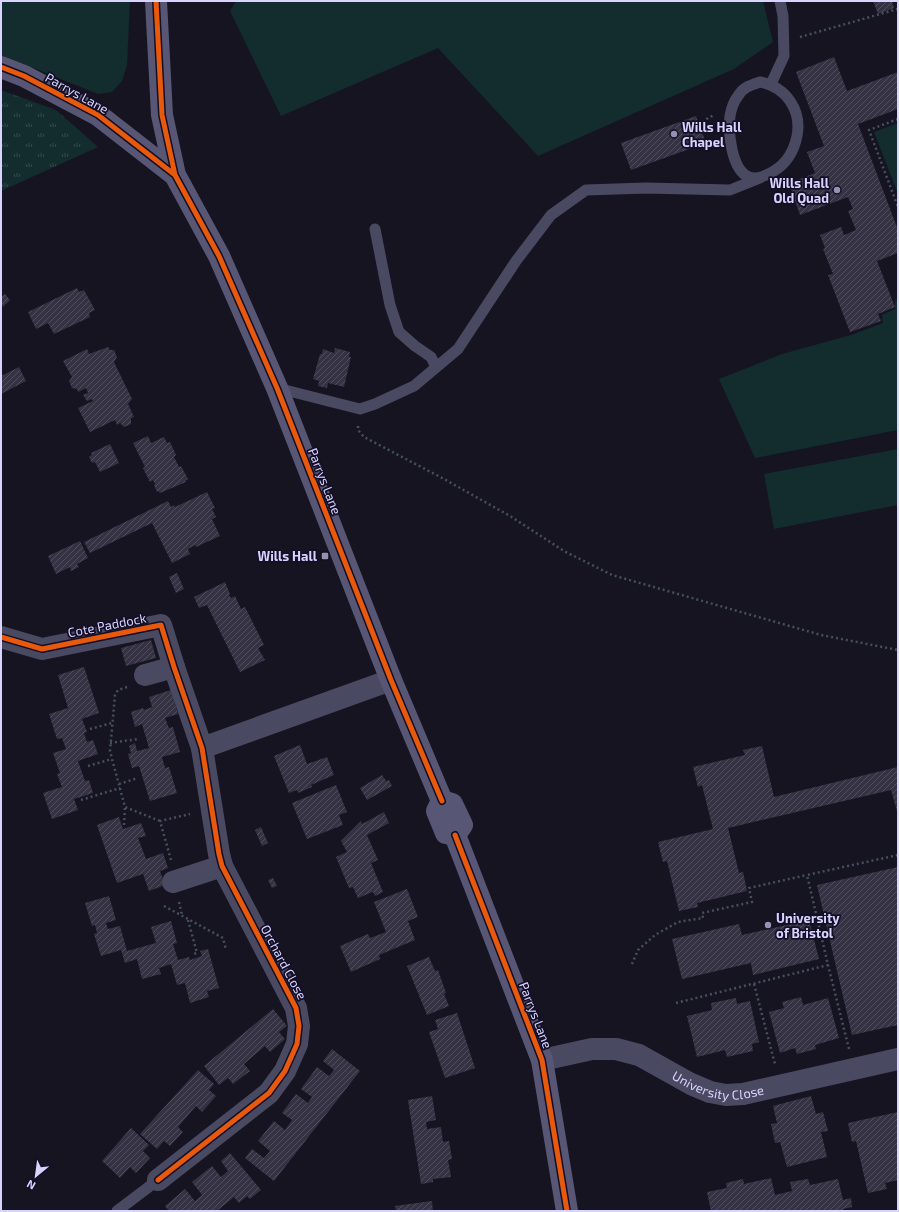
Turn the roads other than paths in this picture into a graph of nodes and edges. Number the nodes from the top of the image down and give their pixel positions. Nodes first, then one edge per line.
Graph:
1 (156, 1) edge
2 (780, 1) edge
3 (1, 67) edge
4 (771, 84) junction
5 (175, 175) junction
6 (760, 178) junction
7 (375, 229) dead end
8 (436, 367) junction
9 (277, 388) junction
10 (1, 637) edge
11 (174, 667) junction
12 (145, 675) road end
13 (391, 680) junction
14 (202, 748) junction
15 (222, 866) junction
16 (173, 882) road end
17 (898, 1059) edge
18 (542, 1060) junction
19 (158, 1180) joint
20 (117, 1211) edge
21 (567, 1211) edge

1 - 5 main road, Parrys Lane
2 - 4 lane
3 - 5 main road, Parrys Lane
4 - 6 lane
4 - 6 lane
5 - 9 main road, Parrys Lane
6 - 8 lane
7 - 8 lane
8 - 9 lane
9 - 13 main road, Parrys Lane
10 - 11 street, Cote Paddock
11 - 12 street
11 - 14 street, Cote Paddock
13 - 14 street
13 - 18 main road, Parrys Lane
14 - 15 street, Orchard Close
15 - 16 street
15 - 19 street, Orchard Close
17 - 18 street, University Close
18 - 21 main road, Parrys Lane
19 - 20 lane

